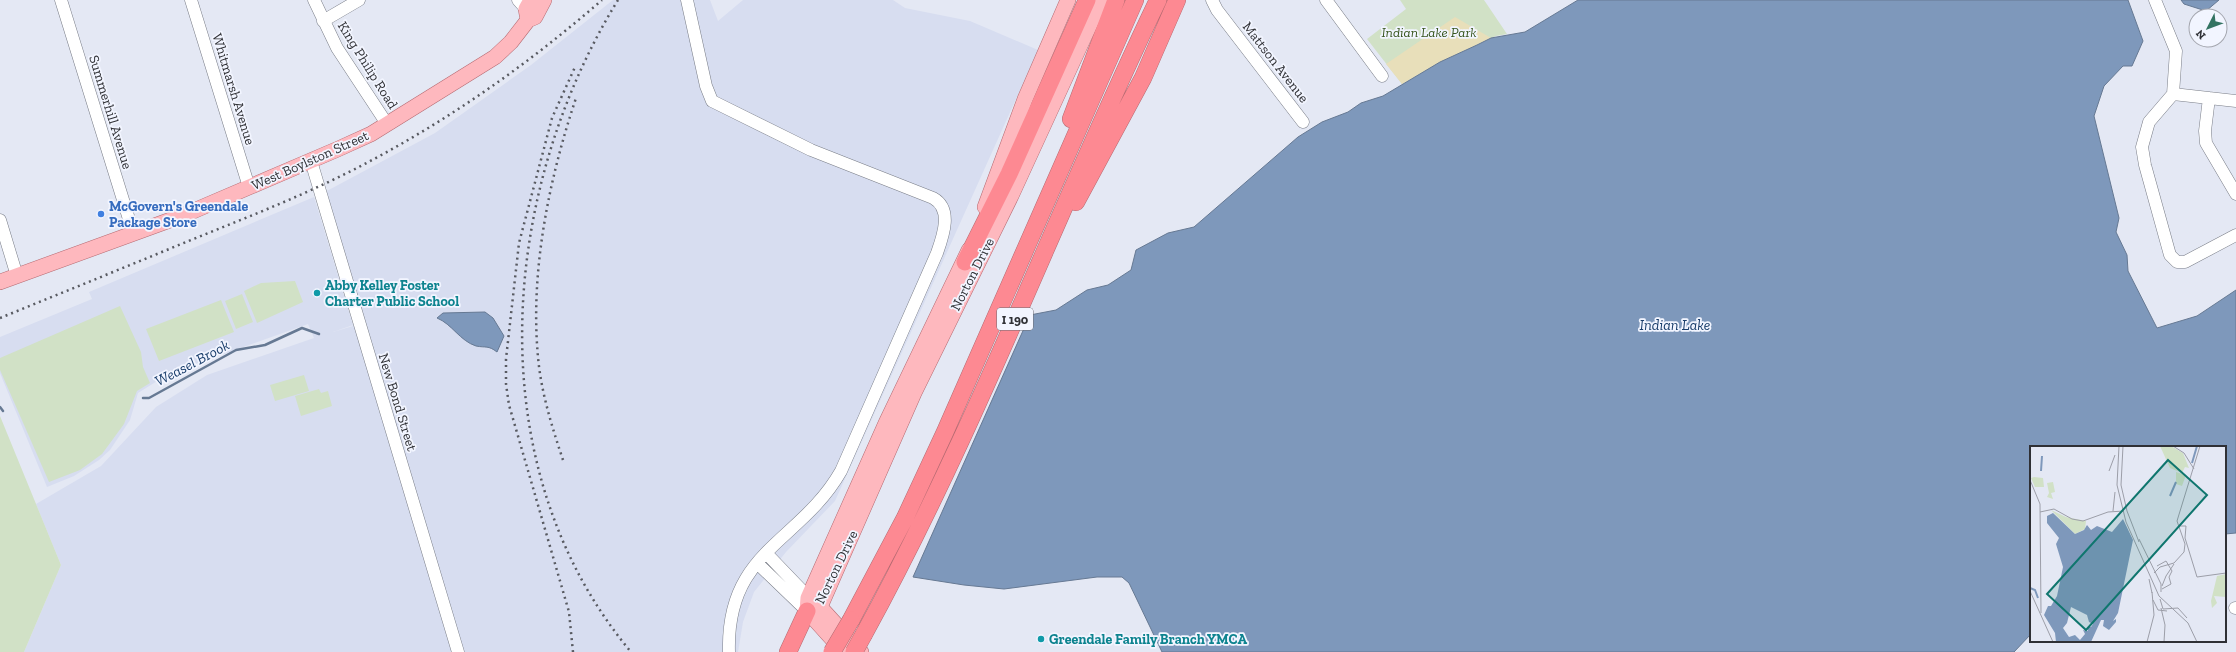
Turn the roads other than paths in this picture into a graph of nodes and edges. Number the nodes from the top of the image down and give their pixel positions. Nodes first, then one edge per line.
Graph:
1 (61, 0) edge
2 (191, 0) edge
3 (314, 0) edge
4 (359, 0) edge
5 (544, 0) edge
6 (687, 0) edge
7 (1068, 0) edge
8 (1087, 0) edge
9 (1101, 0) edge
10 (1116, 0) edge
11 (1136, 0) edge
12 (1158, 0) edge
13 (1177, 0) edge
14 (1212, 0) edge
15 (1326, 0) edge
16 (2155, 0) edge
17 (526, 7) edge
18 (323, 21) junction
19 (1382, 76) dead end
20 (2172, 94) junction
21 (2209, 98) junction
22 (2236, 101) edge
23 (1303, 122) dead end
24 (387, 124) junction
25 (311, 161) junction
26 (249, 187) junction
27 (2236, 194) edge
28 (0, 220) edge
29 (133, 232) junction
30 (2236, 235) edge
31 (1020, 261) junction
32 (965, 262) junction
33 (1039, 264) junction
34 (17, 276) junction
35 (0, 282) edge
36 (766, 552) junction
37 (756, 563) junction
38 (811, 605) junction
39 (458, 652) edge
40 (729, 652) edge
41 (788, 652) edge
42 (832, 652) edge
43 (844, 652) edge
44 (854, 652) edge
45 (862, 652) edge

1 - 29 street, Summerhill Avenue
2 - 26 street, Whitmarsh Avenue
3 - 18 street, King Philip Road
4 - 18 street
5 - 17 main road, West Boylston Street
6 - 36 street
7 - 32 main road, Norton Drive
8 - 32 highway
9 - 38 main road, Norton Drive
10 - 31 highway
11 - 31 highway, I 190
12 - 33 highway, I 190
13 - 33 highway
14 - 23 street, Mattson Avenue
15 - 19 street
16 - 20 street
17 - 24 main road, West Boylston Street
18 - 24 street, King Philip Road
20 - 21 street
20 - 30 street
21 - 22 street
21 - 27 street
24 - 25 main road, West Boylston Street
25 - 26 main road, West Boylston Street
25 - 39 street, New Bond Street
26 - 29 main road, West Boylston Street
28 - 34 street
29 - 34 main road, West Boylston Street
31 - 42 highway, I 190, bridge
32 - 38 main road, Norton Drive
33 - 44 highway, I 190, bridge
34 - 35 main road, West Boylston Street
36 - 37 street
36 - 38 street
37 - 38 street
37 - 40 street
38 - 41 highway
38 - 43 main road
38 - 45 main road

